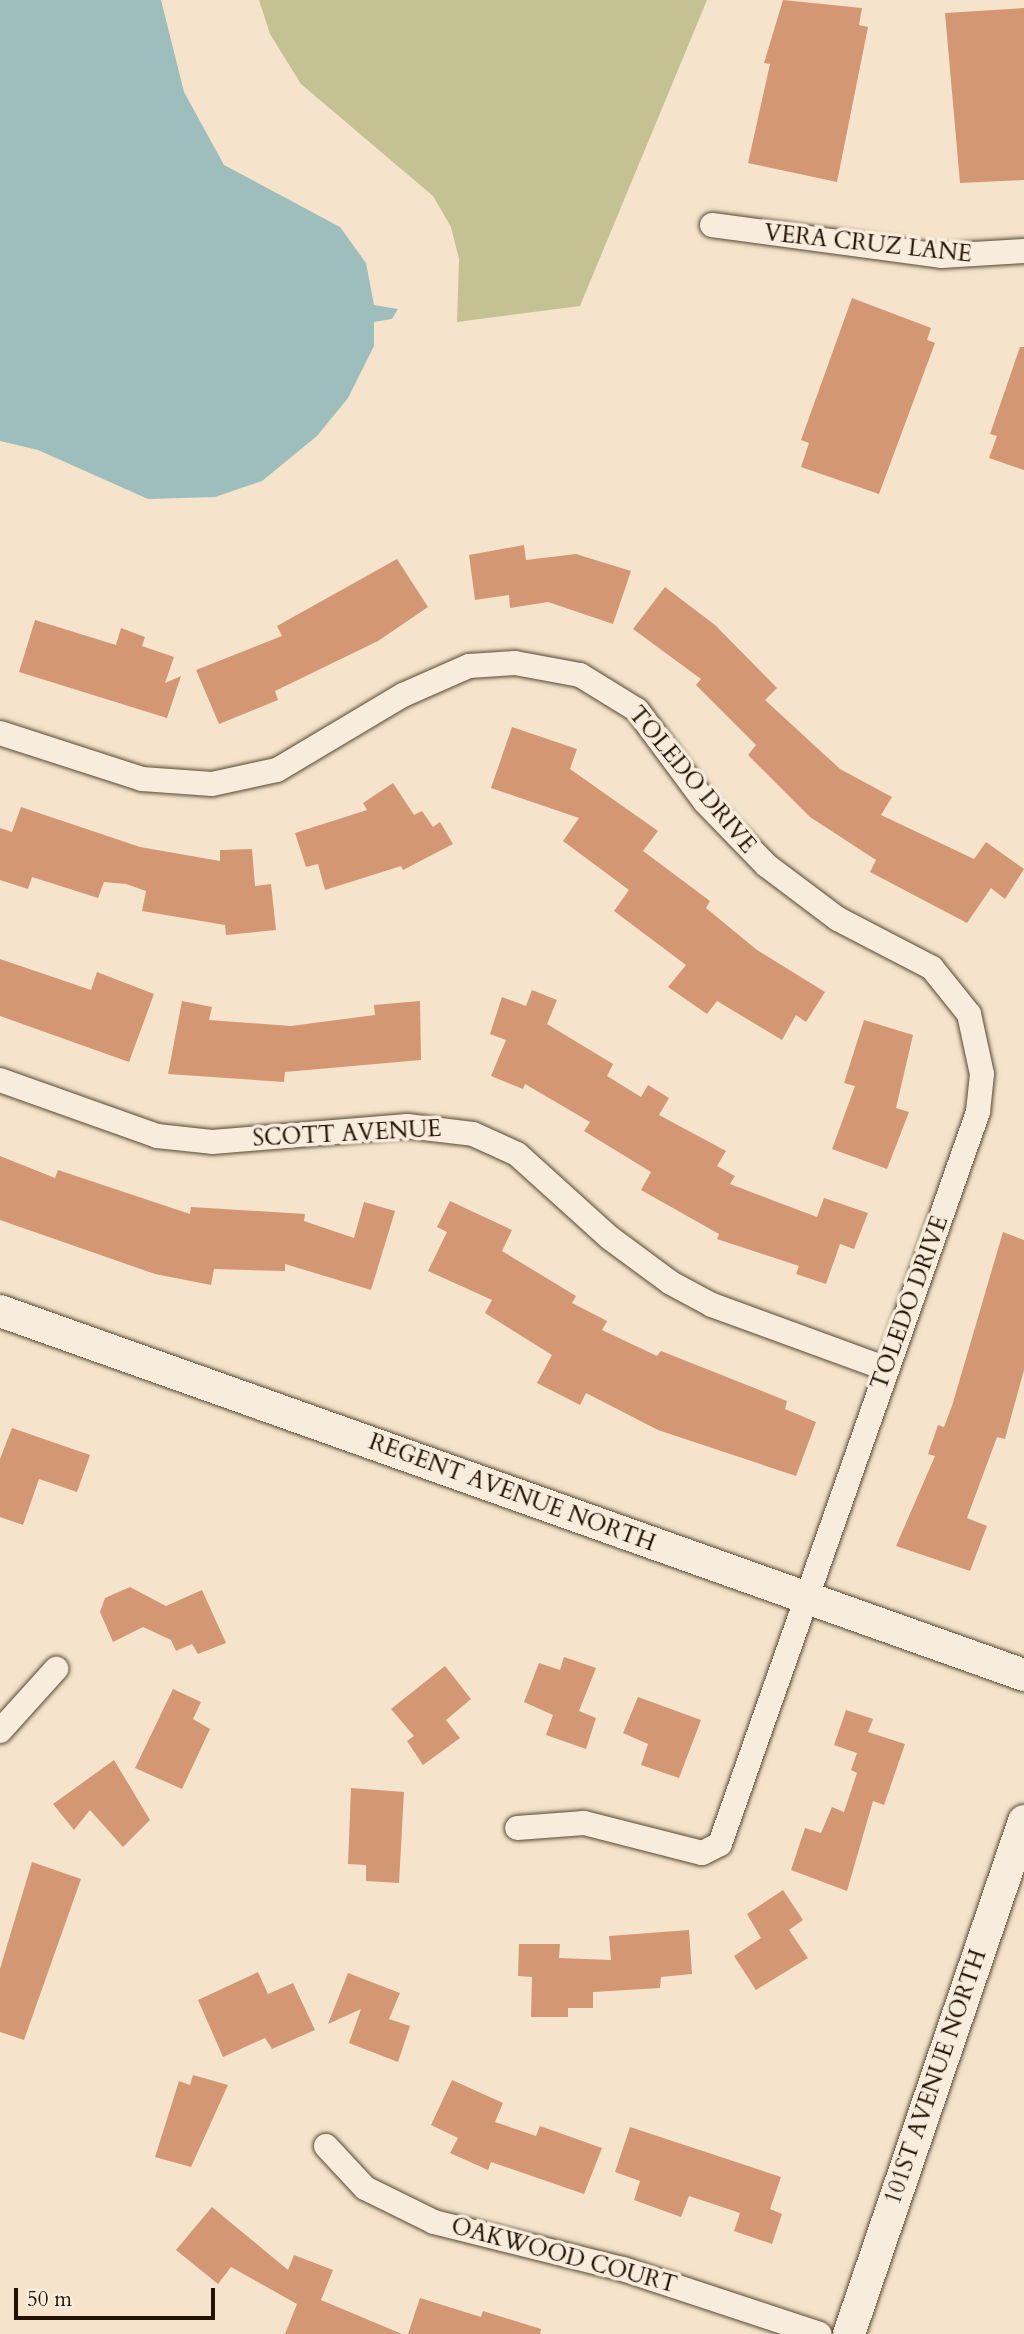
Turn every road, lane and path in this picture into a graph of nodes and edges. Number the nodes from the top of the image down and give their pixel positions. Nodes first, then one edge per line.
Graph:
1 (712, 225) dead end
2 (1024, 251) edge
3 (0, 733) edge
4 (0, 1080) edge
5 (0, 1311) edge
6 (887, 1369) junction
7 (806, 1597) junction
8 (57, 1669) dead end
9 (1024, 1675) edge
10 (0, 1731) edge
11 (1024, 1821) edge
12 (517, 1828) dead end
13 (326, 2146) dead end
14 (820, 2334) edge
15 (849, 2334) edge

1 - 2 street, VERA CRUZ LANE
3 - 6 street, TOLEDO DRIVE
4 - 6 street, SCOTT AVENUE
5 - 7 street, REGENT AVENUE NORTH
6 - 7 street, TOLEDO DRIVE
7 - 9 street, REGENT AVENUE NORTH
7 - 12 street, TOLEDO DRIVE
8 - 10 street
11 - 15 street, 101ST AVENUE NORTH
13 - 14 street, OAKWOOD COURT

